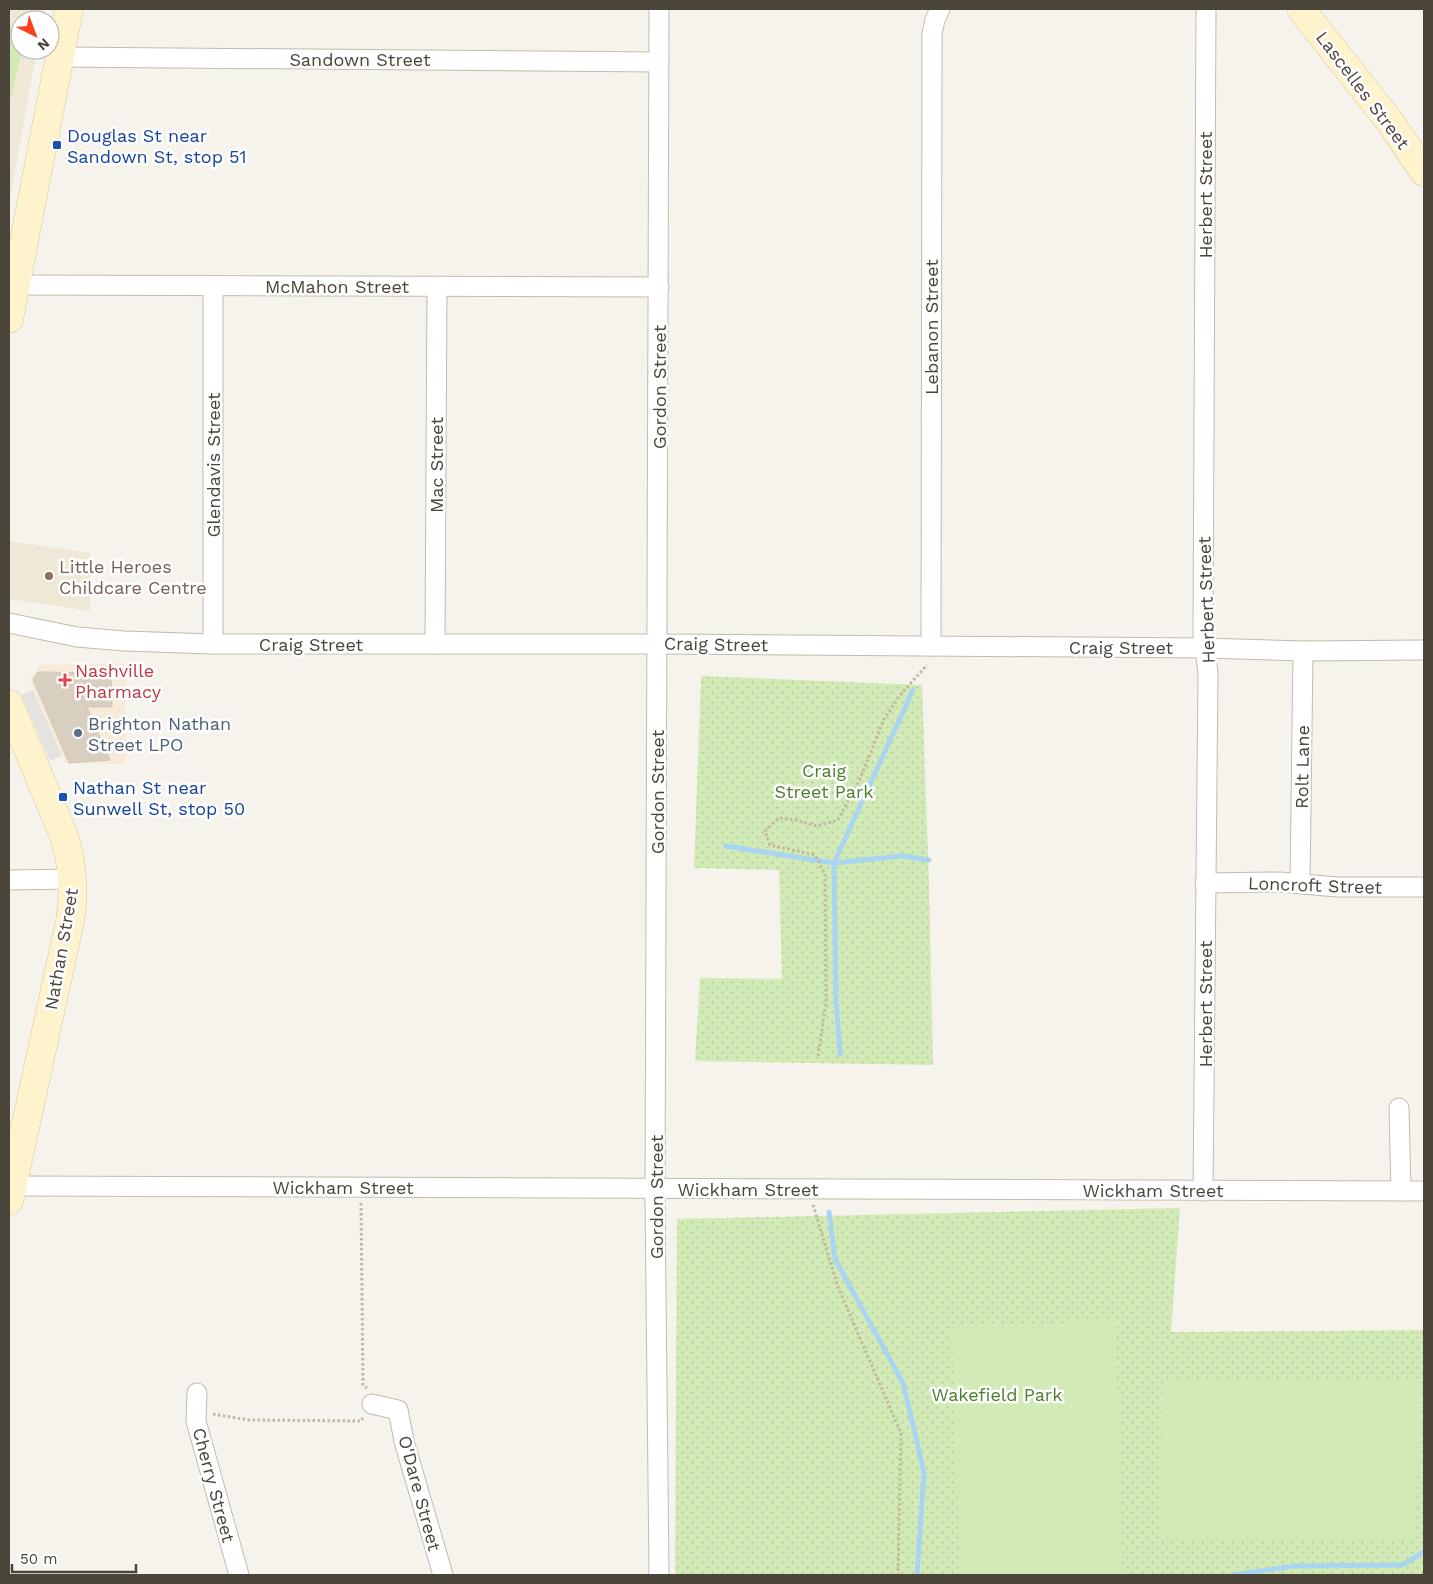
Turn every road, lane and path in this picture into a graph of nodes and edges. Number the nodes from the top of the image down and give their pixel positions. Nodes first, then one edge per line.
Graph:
1 (69, 9) edge
2 (659, 9) edge
3 (940, 9) edge
4 (1206, 9) edge
5 (1301, 9) edge
6 (60, 57) joint
7 (59, 60) edge
8 (659, 62) junction
9 (1424, 172) edge
10 (15, 286) junction
11 (212, 286) junction
12 (437, 287) junction
13 (659, 287) junction
14 (9, 319) edge
15 (9, 623) edge
16 (213, 644) junction
17 (435, 644) junction
18 (658, 644) junction
19 (931, 646) junction
20 (1205, 648) junction
21 (1424, 650) edge
22 (1303, 651) junction
23 (927, 665) dead end
24 (9, 704) edge
25 (73, 879) junction
26 (9, 880) edge
27 (1205, 882) junction
28 (1300, 884) junction
29 (1424, 887) edge
30 (818, 1056) dead end
31 (1399, 1108) dead end
32 (16, 1126) edge
33 (361, 1188) junction
34 (656, 1188) junction
35 (809, 1189) junction
36 (1203, 1191) junction
37 (1401, 1191) junction
38 (1424, 1191) edge
39 (10, 1194) edge
40 (196, 1402) joint
41 (372, 1404) junction
42 (239, 1575) edge
43 (443, 1575) edge
44 (659, 1575) edge
45 (898, 1575) edge

1 - 6 street
2 - 8 street, Gordon Street
3 - 19 street, Lebanon Street
4 - 20 street, Herbert Street
5 - 9 street, Lascelles Street
6 - 8 street, Sandown Street
7 - 10 street
8 - 13 street, Gordon Street
10 - 11 street, McMahon Street
10 - 14 street
11 - 12 street, McMahon Street
11 - 16 street, Glendavis Street
12 - 13 street, McMahon Street
12 - 17 street, Mac Street
13 - 18 street, Gordon Street
15 - 16 street, Craig Street
16 - 17 street, Craig Street
17 - 18 street, Craig Street
18 - 19 street, Craig Street
18 - 34 street, Gordon Street
19 - 20 street, Craig Street
20 - 22 street, Craig Street
20 - 27 street, Herbert Street
21 - 22 street, Craig Street
22 - 28 street, Rolt Lane
23 - 30 path
24 - 25 street, Nathan Street
25 - 26 street
25 - 32 street, Nathan Street
27 - 28 street, Loncroft Street
27 - 36 street, Herbert Street
28 - 29 street, Loncroft Street
31 - 37 street
32 - 39 street, Nathan Street
33 - 34 street, Wickham Street
33 - 39 street, Wickham Street
33 - 41 path
34 - 35 street, Wickham Street
34 - 44 street, Gordon Street
35 - 36 street, Wickham Street
35 - 45 path
36 - 37 street, Wickham Street
37 - 38 street, Wickham Street
40 - 41 path
40 - 42 street, Cherry Street
41 - 43 street, O'Dare Street

